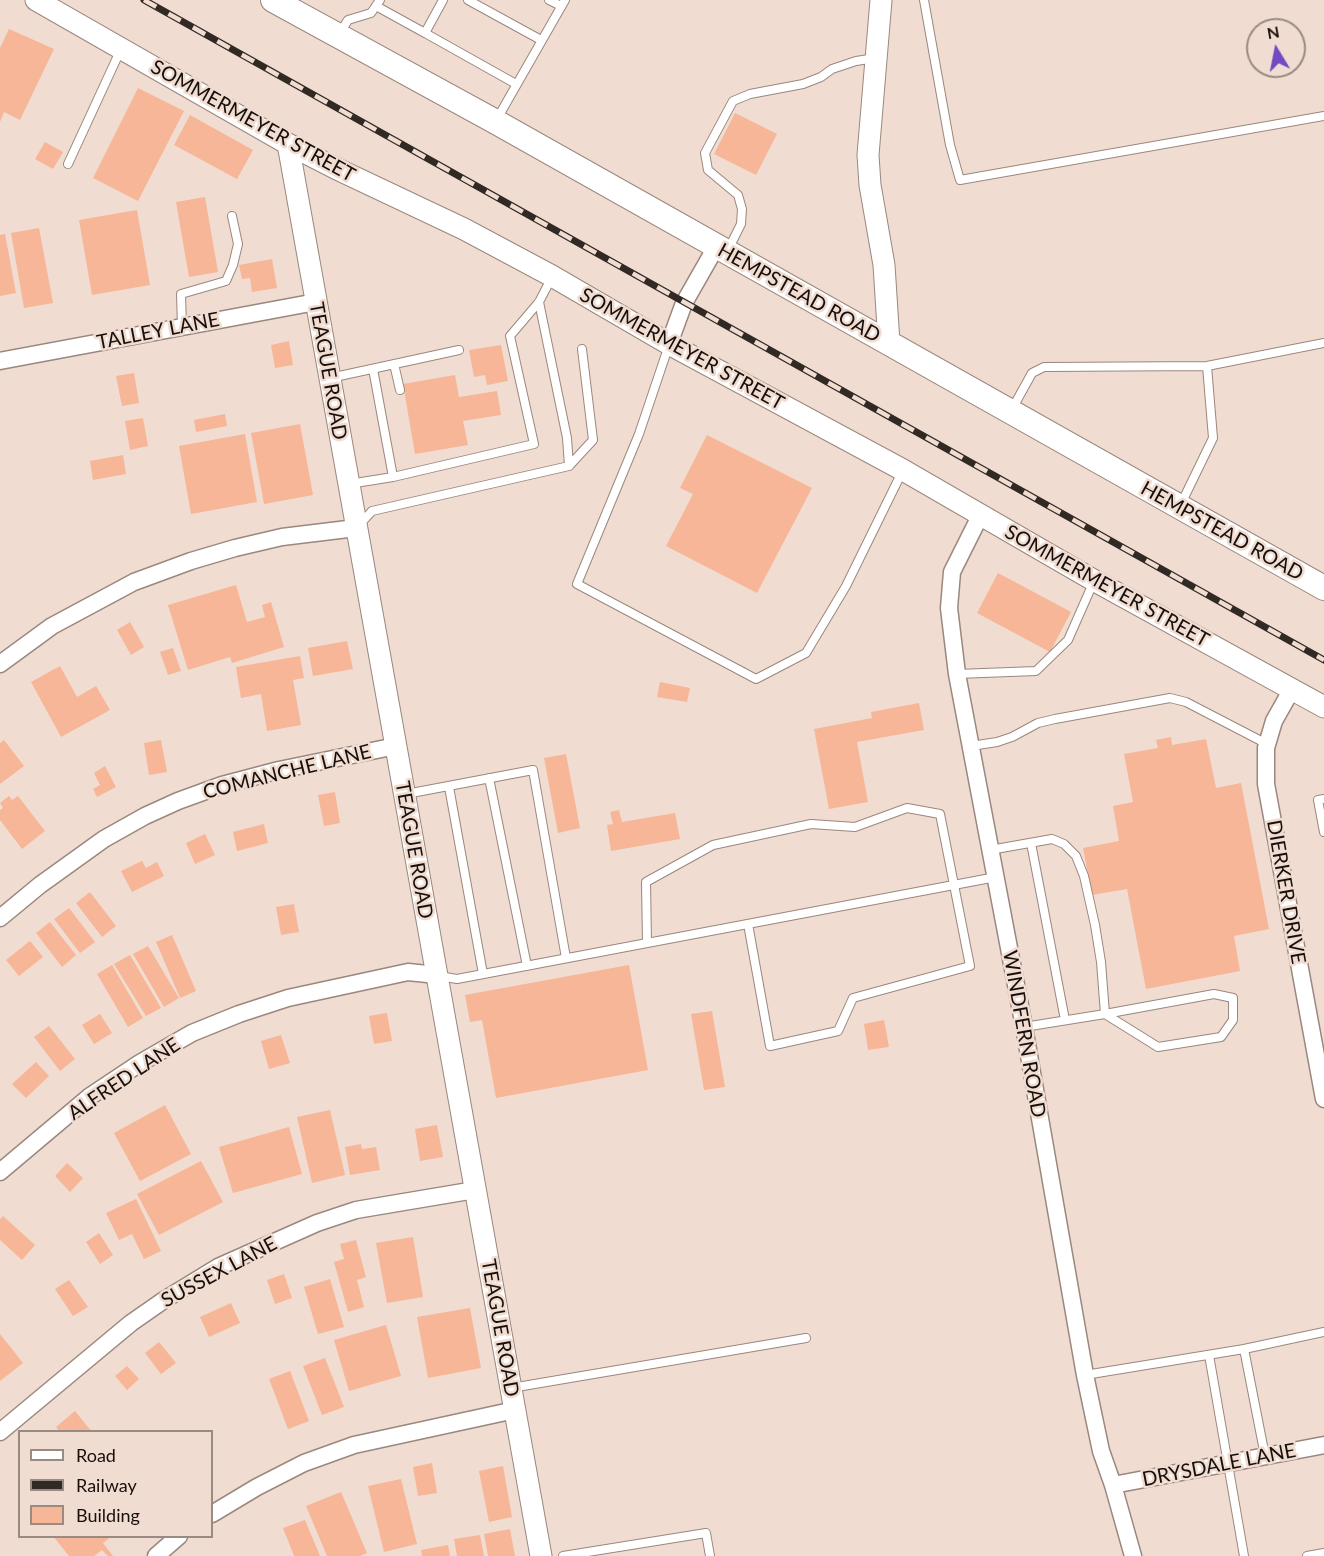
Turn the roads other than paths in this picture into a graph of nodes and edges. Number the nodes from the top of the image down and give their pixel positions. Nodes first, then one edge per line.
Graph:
1 (36, 0) edge
2 (273, 0) edge
3 (443, 0) edge
4 (468, 0) edge
5 (549, 0) edge
6 (881, 0) edge
7 (924, 0) edge
8 (378, 3) edge
9 (563, 3) edge
10 (424, 33) junction
11 (337, 36) junction
12 (541, 40) junction
13 (121, 49) junction
14 (878, 57) junction
15 (516, 84) junction
16 (1324, 116) edge
17 (495, 122) junction
18 (288, 144) junction
19 (68, 164) dead end
20 (232, 216) dead end
21 (721, 250) junction
22 (552, 276) junction
23 (316, 302) junction
24 (540, 302) junction
25 (182, 327) junction
26 (890, 343) junction
27 (1324, 343) edge
28 (669, 344) junction
29 (582, 349) dead end
30 (459, 351) dead end
31 (0, 361) edge
32 (394, 364) junction
33 (1207, 366) junction
34 (373, 369) junction
35 (330, 378) junction
36 (400, 390) dead end
37 (1011, 411) junction
38 (569, 466) junction
39 (903, 470) junction
40 (393, 477) junction
41 (349, 484) junction
42 (1179, 507) junction
43 (981, 514) junction
44 (356, 528) junction
45 (1095, 581) junction
46 (1324, 588) edge
47 (0, 664) edge
48 (957, 674) junction
49 (1292, 689) junction
50 (1324, 707) edge
51 (1267, 744) junction
52 (396, 746) junction
53 (971, 746) junction
54 (489, 778) junction
55 (449, 787) junction
56 (404, 795) junction
57 (1324, 799) edge
58 (1324, 832) edge
59 (1031, 843) junction
60 (990, 850) junction
61 (996, 877) junction
62 (953, 885) junction
63 (0, 918) edge
64 (748, 924) junction
65 (647, 943) junction
66 (566, 958) junction
67 (527, 966) junction
68 (483, 974) junction
69 (437, 975) junction
70 (1105, 1014) junction
71 (1065, 1020) junction
72 (1024, 1027) junction
73 (1324, 1099) edge
74 (0, 1172) edge
75 (475, 1190) junction
76 (1324, 1332) edge
77 (806, 1338) dead end
78 (1244, 1349) junction
79 (1209, 1355) junction
80 (1085, 1375) junction
81 (511, 1388) junction
82 (515, 1410) junction
83 (0, 1432) edge
84 (1324, 1445) edge
85 (1265, 1456) junction
86 (1227, 1463) junction
87 (1113, 1485) junction
88 (213, 1513) edge
89 (177, 1538) edge
90 (1324, 1553) edge
91 (156, 1556) edge
92 (541, 1556) edge
93 (563, 1556) edge
94 (710, 1556) edge
95 (1133, 1556) edge
96 (1244, 1556) edge
97 (1307, 1556) edge

1 - 13 street, SOMMERMEYER STREET
2 - 11 main road, HEMPSTEAD ROAD
3 - 10 lane
4 - 12 lane
5 - 9 lane
6 - 14 street
7 - 16 lane
8 - 10 lane
8 - 11 lane
9 - 12 lane
10 - 15 lane
11 - 17 main road, HEMPSTEAD ROAD
12 - 15 lane
13 - 18 street, SOMMERMEYER STREET
13 - 19 lane
14 - 21 lane
14 - 26 street
15 - 17 lane
17 - 21 main road, HEMPSTEAD ROAD
18 - 22 street, SOMMERMEYER STREET
18 - 23 street, TEAGUE ROAD
20 - 25 lane
21 - 26 main road, HEMPSTEAD ROAD
21 - 28 street
22 - 24 lane
22 - 28 street, SOMMERMEYER STREET
23 - 25 street, TALLEY LANE
23 - 35 street, TEAGUE ROAD
24 - 38 lane
24 - 40 lane
25 - 31 street, TALLEY LANE
26 - 37 main road, HEMPSTEAD ROAD
27 - 33 lane
28 - 39 street, SOMMERMEYER STREET
28 - 39 lane
29 - 38 lane
30 - 32 lane
32 - 34 lane
32 - 36 lane
33 - 37 lane
33 - 42 lane
34 - 35 lane
34 - 40 lane
35 - 41 street, TEAGUE ROAD
37 - 42 main road, HEMPSTEAD ROAD
38 - 44 lane
39 - 43 street, SOMMERMEYER STREET
40 - 41 lane
41 - 44 street, TEAGUE ROAD
42 - 46 main road, HEMPSTEAD ROAD
43 - 45 street, SOMMERMEYER STREET
43 - 48 street, WINDFERN ROAD
44 - 47 street
44 - 52 street, TEAGUE ROAD
45 - 48 lane
45 - 49 street, SOMMERMEYER STREET
48 - 53 street, WINDFERN ROAD
49 - 50 street, SOMMERMEYER STREET
49 - 51 street, DIERKER DRIVE
51 - 53 lane
51 - 73 street, DIERKER DRIVE
52 - 56 street, TEAGUE ROAD
52 - 63 street, COMANCHE LANE
53 - 60 street, WINDFERN ROAD
54 - 55 lane
54 - 66 lane
54 - 67 lane
55 - 56 lane
55 - 68 lane
56 - 69 street, TEAGUE ROAD
57 - 58 lane
59 - 60 lane
59 - 70 lane
59 - 71 lane
60 - 61 street, WINDFERN ROAD
61 - 62 lane
61 - 72 street, WINDFERN ROAD
62 - 64 lane
62 - 64 lane
62 - 65 lane
64 - 65 lane
65 - 66 lane
66 - 67 lane
67 - 68 lane
68 - 69 lane
69 - 74 street, ALFRED LANE
69 - 75 street, TEAGUE ROAD
70 - 70 lane
70 - 71 lane
71 - 72 lane
72 - 80 street, WINDFERN ROAD
75 - 81 street, TEAGUE ROAD
75 - 83 street, SUSSEX LANE
76 - 78 lane
77 - 81 lane
78 - 79 lane
78 - 85 lane
79 - 80 lane
79 - 86 lane
80 - 87 street, WINDFERN ROAD
81 - 82 street, TEAGUE ROAD
82 - 88 street
82 - 92 street, TEAGUE ROAD
84 - 85 street, DRYSDALE LANE
85 - 86 street, DRYSDALE LANE
86 - 87 street, DRYSDALE LANE
86 - 96 lane
87 - 95 street, WINDFERN ROAD
89 - 91 street
90 - 97 lane
93 - 94 lane

